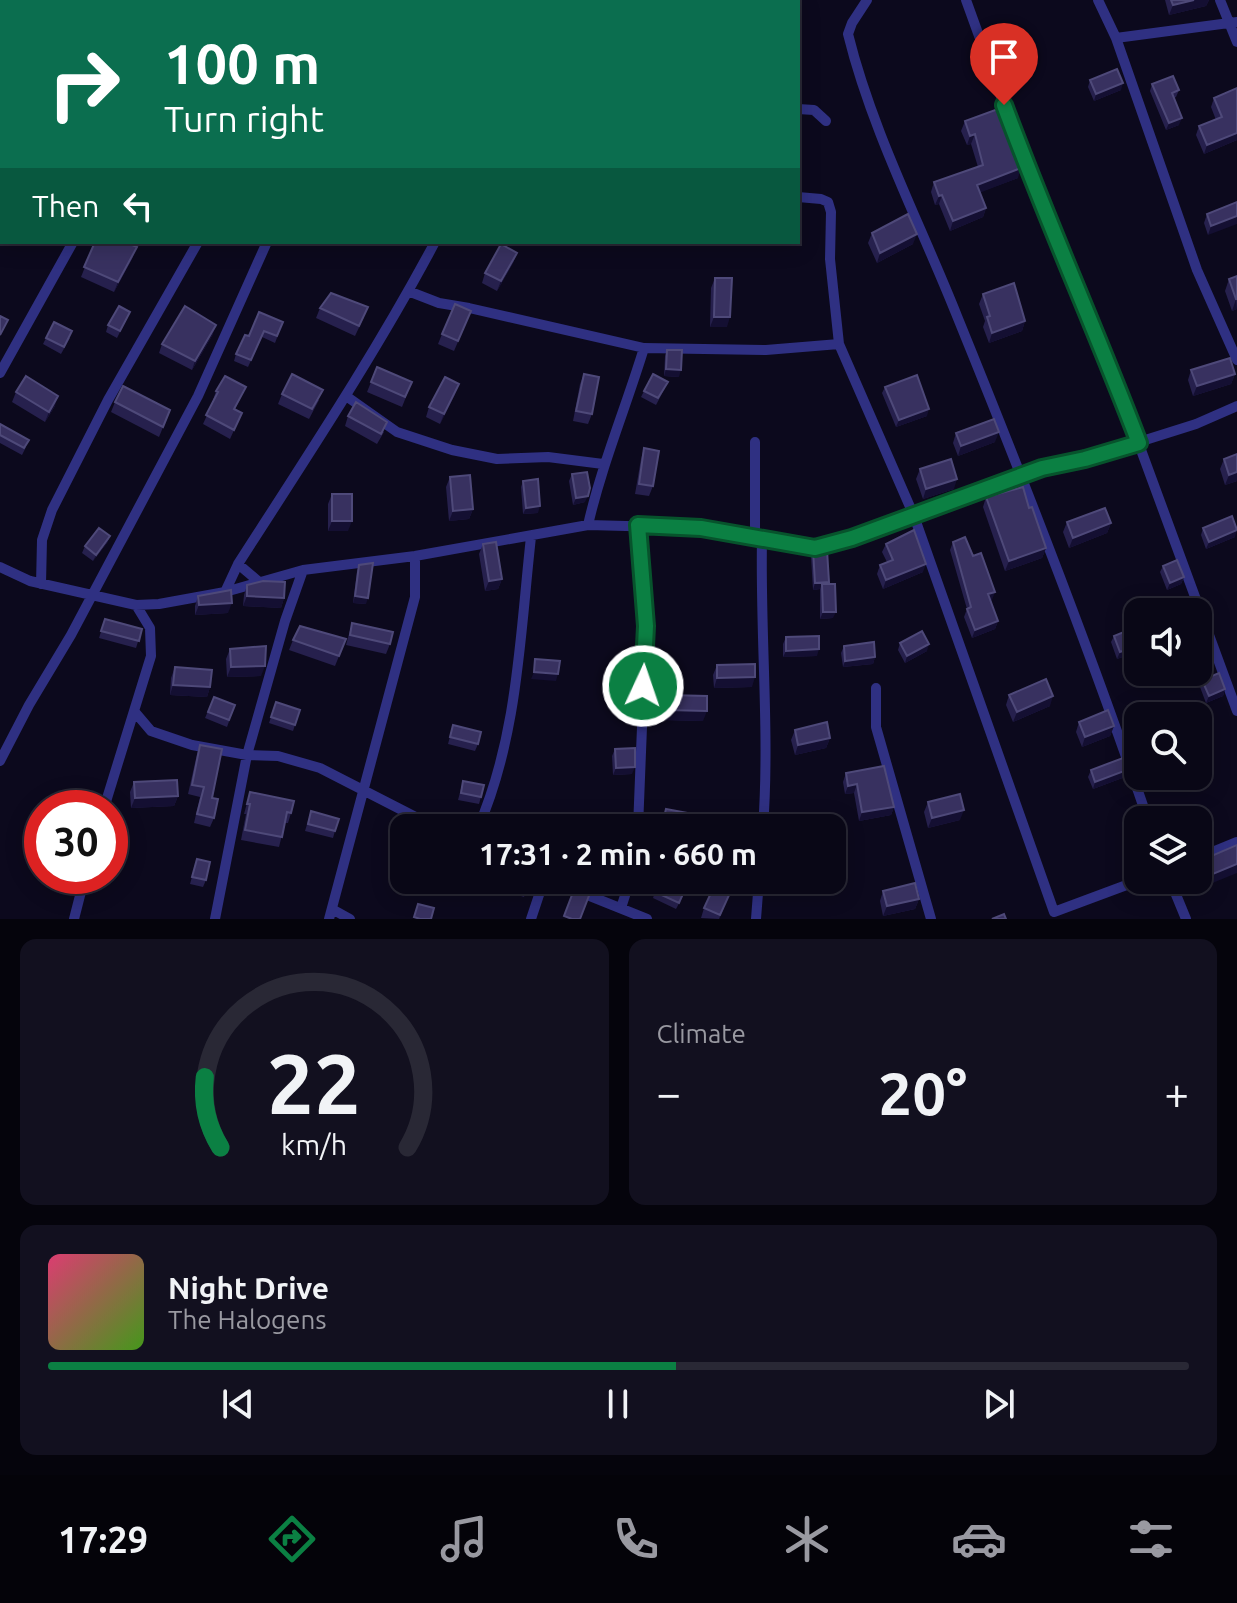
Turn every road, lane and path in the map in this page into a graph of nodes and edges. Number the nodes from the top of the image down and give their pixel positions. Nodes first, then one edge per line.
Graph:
1 (867, 0) edge
2 (966, 0) edge
3 (1098, 0) edge
4 (1220, 0) edge
5 (1234, 23) edge
6 (1116, 38) junction
7 (1237, 42) edge
8 (800, 109) edge
9 (826, 121) dead end
10 (800, 197) edge
11 (72, 244) edge
12 (197, 244) edge
13 (266, 244) edge
14 (434, 244) edge
15 (408, 291) junction
16 (839, 344) junction
17 (644, 348) junction
18 (1237, 360) edge
19 (0, 373) edge
20 (346, 396) junction
21 (1237, 406) edge
22 (755, 442) dead end
23 (1139, 443) junction
24 (603, 464) junction
25 (1022, 476) junction
26 (914, 516) junction
27 (588, 525) junction
28 (638, 525) junction
29 (531, 537) junction
30 (758, 539) junction
31 (415, 556) junction
32 (238, 564) junction
33 (0, 567) edge
34 (303, 570) junction
35 (258, 581) junction
36 (41, 584) junction
37 (225, 592) junction
38 (90, 595) junction
39 (159, 604) junction
40 (136, 605) junction
41 (150, 628) junction
42 (876, 688) dead end
43 (134, 711) junction
44 (1237, 711) edge
45 (247, 755) junction
46 (0, 761) edge
47 (363, 789) junction
48 (110, 790) edge
49 (1143, 806) edge
50 (410, 814) edge
51 (484, 814) edge
52 (639, 814) edge
53 (764, 814) edge
54 (1237, 842) edge
55 (1212, 852) edge
56 (1124, 887) edge
57 (80, 894) edge
58 (539, 894) edge
59 (586, 894) edge
60 (626, 894) edge
61 (758, 894) edge
62 (1176, 894) edge
63 (621, 908) junction
64 (330, 914) edge
65 (1055, 916) edge
66 (74, 919) edge
67 (215, 919) edge
68 (350, 919) edge
69 (531, 919) edge
70 (647, 919) edge
71 (756, 919) edge
72 (931, 919) edge
73 (1186, 919) edge

1 - 25 street
2 - 23 street
3 - 6 street
4 - 5 street
5 - 6 street
5 - 7 street
6 - 18 street
8 - 9 street
10 - 16 street
11 - 19 street
12 - 36 street
13 - 38 street
14 - 15 street
15 - 17 street
15 - 20 street
16 - 17 street
16 - 26 street
17 - 24 street
20 - 24 street
20 - 32 street
21 - 23 street
22 - 30 street
23 - 25 street
23 - 44 street
24 - 27 street
25 - 26 street
25 - 49 street
26 - 30 street
26 - 65 street
27 - 28 street
27 - 29 street
28 - 30 street
28 - 52 street
29 - 31 street
29 - 51 street
30 - 53 street
31 - 34 street
31 - 47 street
32 - 35 street
32 - 37 street
33 - 36 street
34 - 35 street
34 - 45 street
35 - 37 street
36 - 38 street
37 - 39 street
38 - 40 street
38 - 46 street
39 - 40 street
39 - 41 street
40 - 41 street
41 - 43 street
42 - 72 street
43 - 45 street
43 - 48 street
45 - 47 street
45 - 67 street
47 - 50 street
47 - 64 street
54 - 55 street
56 - 65 street
57 - 66 street
58 - 69 street
59 - 63 street
60 - 63 street
61 - 71 street
62 - 73 street
63 - 70 street
64 - 68 street

